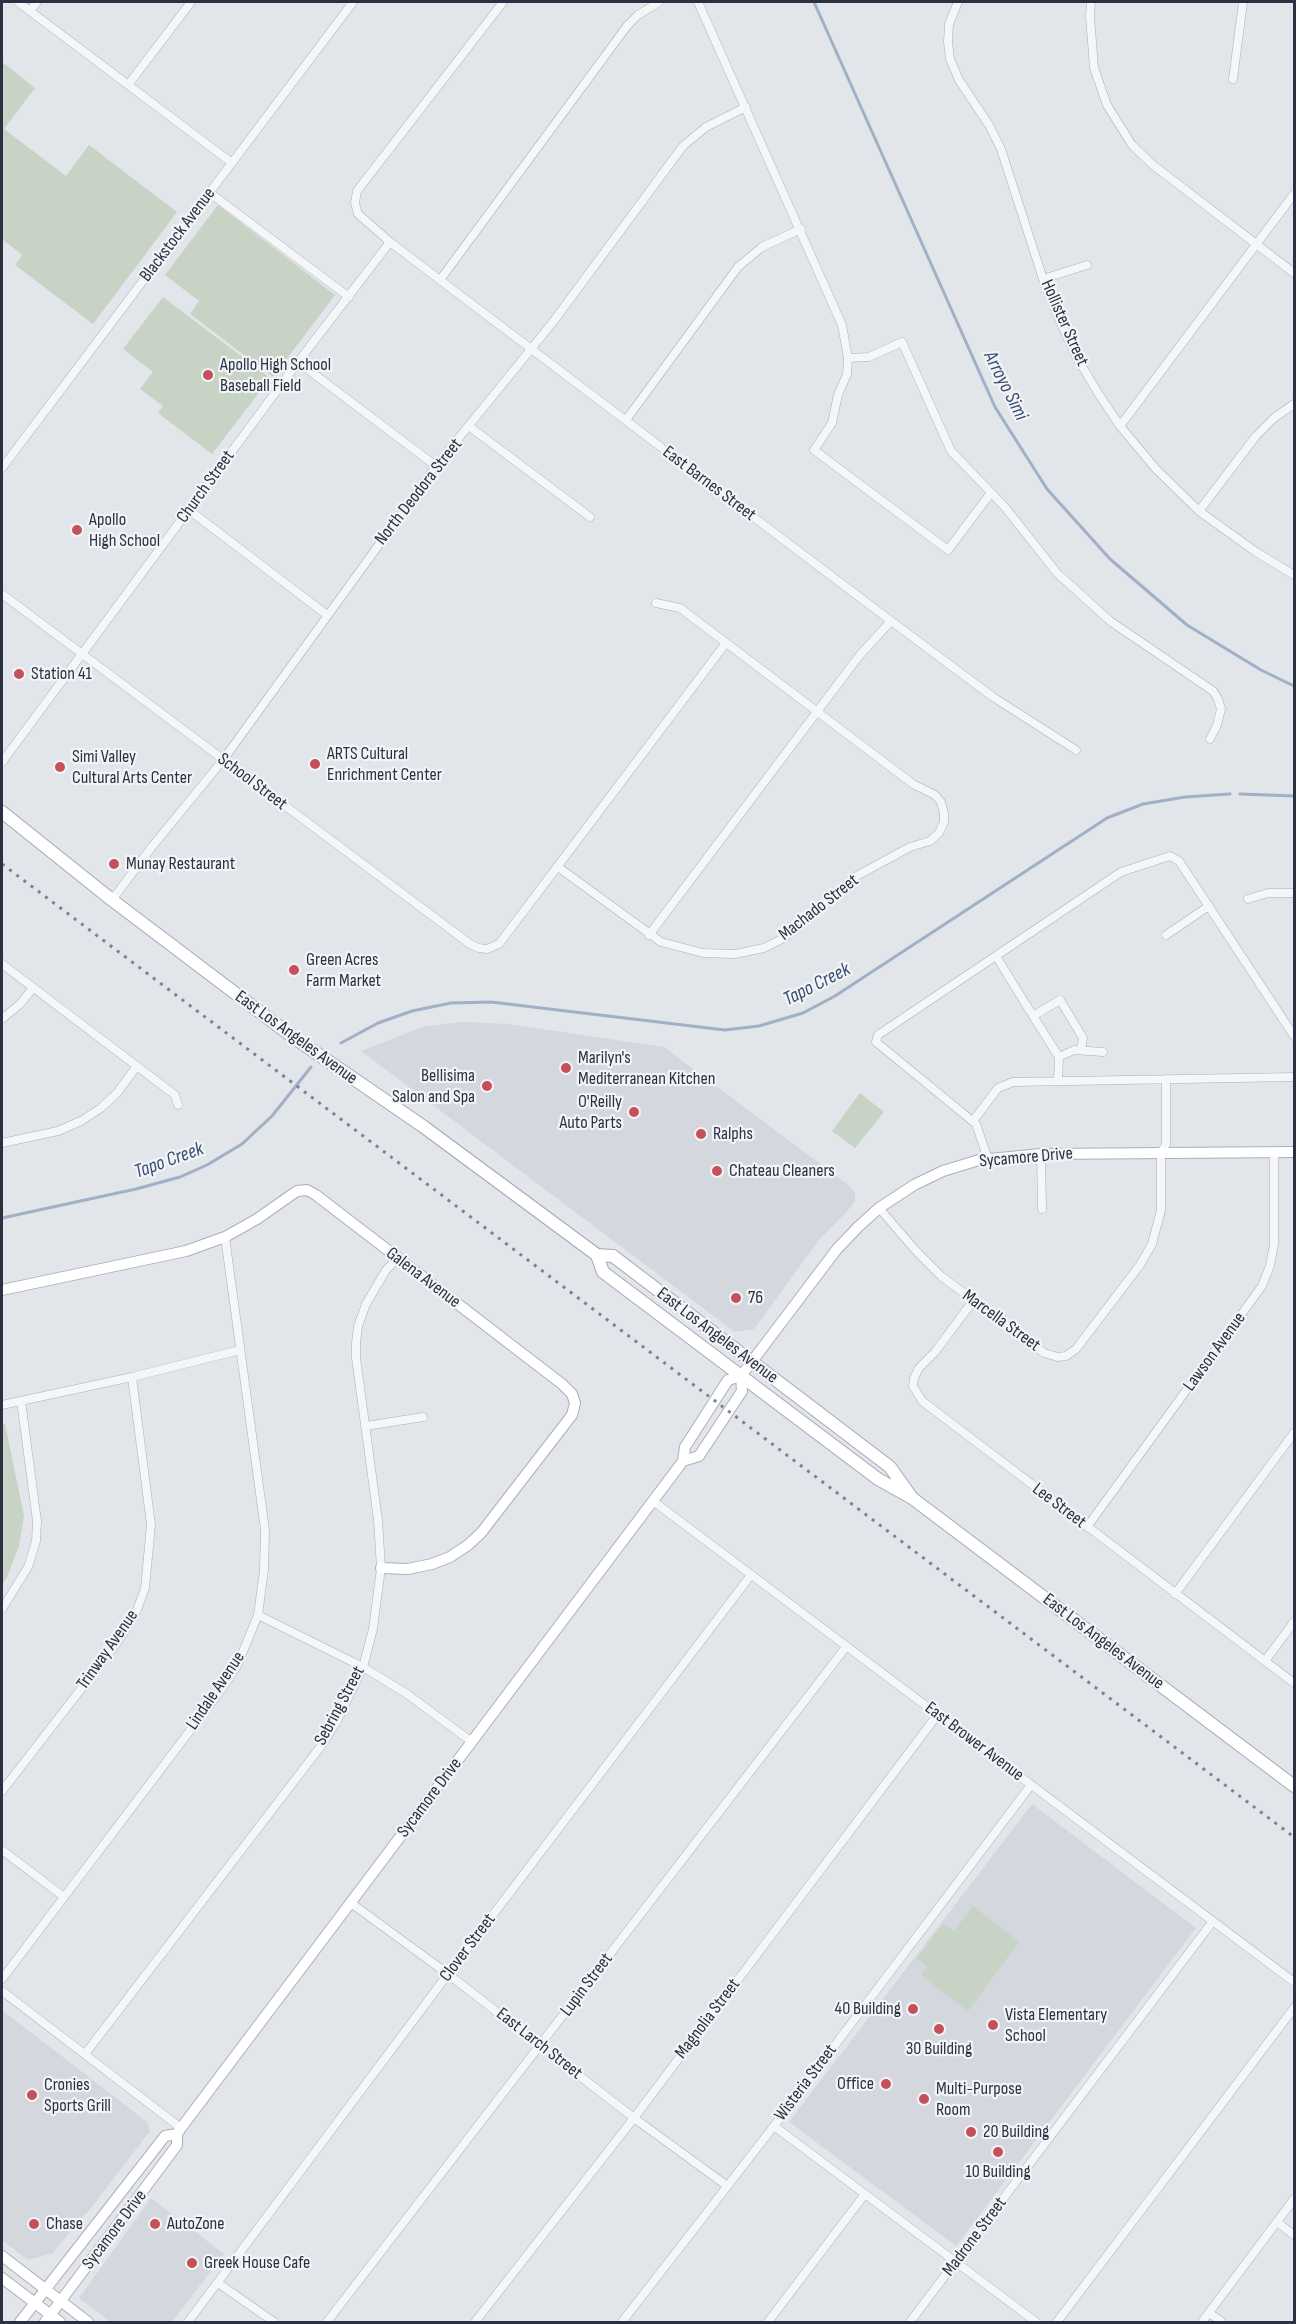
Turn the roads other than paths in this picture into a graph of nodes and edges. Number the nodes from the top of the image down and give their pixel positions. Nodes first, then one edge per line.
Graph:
1 (18, 2) edge
2 (37, 2) edge
3 (191, 2) edge
4 (353, 2) edge
5 (503, 2) edge
6 (658, 2) edge
7 (698, 2) edge
8 (958, 2) edge
9 (1091, 2) edge
10 (1243, 2) edge
11 (30, 11) junction
12 (1233, 79) dead end
13 (128, 85) junction
14 (746, 107) junction
15 (232, 163) junction
16 (210, 193) junction
17 (1294, 194) edge
18 (801, 229) junction
19 (390, 242) junction
20 (1256, 244) junction
21 (1087, 264) dead end
22 (1294, 273) edge
23 (1043, 279) junction
24 (440, 280) junction
25 (349, 297) junction
26 (530, 348) junction
27 (848, 358) junction
28 (298, 362) junction
29 (1294, 404) edge
30 (626, 420) junction
31 (1120, 426) junction
32 (470, 427) junction
33 (436, 466) junction
34 (2, 468) edge
35 (990, 494) junction
36 (189, 510) junction
37 (1199, 511) junction
38 (590, 517) dead end
39 (1294, 575) edge
40 (2, 594) edge
41 (656, 603) dead end
42 (327, 615) junction
43 (891, 621) junction
44 (726, 643) junction
45 (82, 654) junction
46 (817, 711) junction
47 (1210, 739) dead end
48 (1076, 750) dead end
49 (223, 760) junction
50 (2, 762) edge
51 (2, 812) edge
52 (558, 867) junction
53 (1294, 894) edge
54 (1248, 899) dead end
55 (112, 900) junction
56 (1209, 906) junction
57 (649, 935) junction
58 (1166, 935) dead end
59 (996, 956) junction
60 (2, 964) edge
61 (33, 988) junction
62 (1034, 1016) junction
63 (2, 1019) edge
64 (1294, 1035) edge
65 (1081, 1050) junction
66 (1103, 1052) dead end
67 (1059, 1057) junction
68 (138, 1066) junction
69 (1294, 1077) edge
70 (1166, 1079) junction
71 (1058, 1081) junction
72 (178, 1105) dead end
73 (973, 1121) junction
74 (2, 1143) edge
75 (1274, 1152) junction
76 (1294, 1152) edge
77 (1161, 1153) junction
78 (1041, 1154) junction
79 (988, 1159) junction
80 (879, 1208) junction
81 (1042, 1209) dead end
82 (225, 1237) junction
83 (597, 1255) junction
84 (397, 1259) junction
85 (2, 1290) edge
86 (973, 1301) junction
87 (240, 1350) junction
88 (752, 1362) junction
89 (741, 1376) junction
90 (132, 1377) junction
91 (21, 1401) junction
92 (2, 1405) edge
93 (423, 1417) dead end
94 (366, 1426) junction
95 (1294, 1433) edge
96 (683, 1461) junction
97 (912, 1498) junction
98 (653, 1501) junction
99 (1087, 1527) junction
100 (381, 1568) junction
101 (751, 1575) junction
102 (1175, 1594) junction
103 (2, 1609) edge
104 (258, 1615) junction
105 (1294, 1622) edge
106 (846, 1647) junction
107 (1265, 1661) junction
108 (363, 1667) junction
109 (1294, 1683) edge
110 (938, 1714) junction
111 (472, 1742) junction
112 (1031, 1785) junction
113 (1294, 1786) edge
114 (2, 1791) edge
115 (2, 1850) edge
116 (64, 1897) junction
117 (351, 1904) junction
118 (1213, 1921) junction
119 (448, 1974) junction
120 (2, 1979) edge
121 (1294, 1982) edge
122 (2, 1991) edge
123 (1294, 2008) edge
124 (540, 2046) junction
125 (85, 2054) junction
126 (634, 2118) junction
127 (774, 2126) junction
128 (179, 2131) junction
129 (726, 2185) junction
130 (866, 2194) junction
131 (1294, 2199) edge
132 (1277, 2222) junction
133 (1294, 2235) edge
134 (2, 2256) edge
135 (956, 2262) junction
136 (2, 2278) edge
137 (218, 2283) junction
138 (45, 2289) junction
139 (61, 2301) junction
140 (35, 2303) junction
141 (1209, 2313) junction
142 (48, 2319) edge
143 (20, 2322) edge
144 (60, 2322) edge
145 (88, 2322) edge
146 (188, 2322) edge
147 (274, 2322) edge
148 (327, 2322) edge
149 (475, 2322) edge
150 (622, 2322) edge
151 (768, 2322) edge
152 (910, 2322) edge
153 (1036, 2322) edge
154 (1057, 2322) edge
155 (1202, 2322) edge
156 (1222, 2322) edge

1 - 11 street
2 - 11 street
3 - 13 street
4 - 15 street, Blackstock Avenue
5 - 19 street, East Barnes Street
6 - 24 street
7 - 14 street
8 - 23 street, Hollister Street
9 - 20 street
10 - 12 street
11 - 13 street
13 - 15 street
14 - 18 street
14 - 26 street, North Deodora Street
15 - 16 street, Blackstock Avenue
16 - 25 street
16 - 34 street, Blackstock Avenue
17 - 20 street
18 - 27 street
18 - 30 street
19 - 24 street, East Barnes Street
19 - 25 street, Church Street
20 - 22 street
20 - 31 street
21 - 23 street
23 - 31 street, Hollister Street
24 - 26 street, East Barnes Street
25 - 28 street, Church Street
26 - 30 street, East Barnes Street
26 - 32 street, North Deodora Street
27 - 35 street
27 - 35 street
28 - 33 street
28 - 36 street, Church Street
29 - 37 street
30 - 43 street, East Barnes Street
31 - 37 street, Hollister Street
32 - 33 street, North Deodora Street
32 - 38 street
33 - 42 street, North Deodora Street
35 - 47 street
36 - 42 street
36 - 45 street, Church Street
37 - 39 street, Hollister Street
40 - 45 street, School Street
41 - 44 street
42 - 49 street, North Deodora Street
43 - 46 street
43 - 48 street, East Barnes Street
44 - 46 street
44 - 52 street
45 - 49 street, School Street
45 - 50 street, Church Street
46 - 57 street
46 - 57 street, Machado Street
49 - 52 street, School Street
49 - 55 street, North Deodora Street
51 - 55 main road, East Los Angeles Avenue
52 - 57 street, Machado Street
53 - 54 street
55 - 83 main road, East Los Angeles Avenue
56 - 58 street
56 - 59 street
56 - 64 street
59 - 62 street
59 - 73 street
60 - 61 street
61 - 63 street
61 - 68 street
62 - 65 street
62 - 67 street
65 - 66 street
65 - 67 street
67 - 71 street
68 - 72 street
68 - 74 street
69 - 70 street
70 - 71 street
70 - 77 street
71 - 73 street
73 - 79 street
75 - 76 main road, Sycamore Drive
75 - 77 main road, Sycamore Drive
75 - 99 street, Lawson Avenue
77 - 78 main road, Sycamore Drive
77 - 86 street, Marcella Street
78 - 79 main road, Sycamore Drive
78 - 81 street
79 - 80 main road, Sycamore Drive
80 - 86 street, Marcella Street
80 - 88 main road, Sycamore Drive
82 - 84 main road, Galena Avenue
82 - 85 main road, Galena Avenue
82 - 87 street, Lindale Avenue
83 - 88 main road, East Los Angeles Avenue
83 - 89 main road, East Los Angeles Avenue
84 - 94 street, Sebring Street
84 - 100 main road, Galena Avenue
86 - 99 street, Lee Street
87 - 90 street
87 - 104 street, Lindale Avenue
88 - 89 main road, Sycamore Drive
88 - 97 main road, East Los Angeles Avenue
89 - 96 main road, Sycamore Drive
89 - 96 main road, Sycamore Drive
89 - 97 main road, East Los Angeles Avenue
90 - 91 street
90 - 114 street, Trinway Avenue
91 - 92 street
91 - 103 street
93 - 94 street
94 - 100 street, Sebring Street
95 - 102 street
96 - 98 main road, Sycamore Drive
97 - 113 main road, East Los Angeles Avenue
98 - 101 street, East Brower Avenue
98 - 111 main road, Sycamore Drive
99 - 102 street, Lee Street
100 - 108 street, Sebring Street
101 - 106 street, East Brower Avenue
101 - 119 street, Clover Street
102 - 107 street, Lee Street
104 - 108 street
104 - 116 street, Lindale Avenue
105 - 107 street
106 - 110 street, East Brower Avenue
106 - 124 street, Lupin Street
107 - 109 street, Lee Street
108 - 111 street
108 - 125 street, Sebring Street
110 - 112 street, East Brower Avenue
110 - 126 street, Magnolia Street
111 - 117 main road, Sycamore Drive
112 - 118 street, East Brower Avenue
112 - 127 street, Wisteria Street
115 - 116 street
116 - 120 street, Lindale Avenue
117 - 119 street, East Larch Street
117 - 128 main road, Sycamore Drive
118 - 121 street, East Brower Avenue
118 - 135 street, Madrone Street
119 - 124 street, East Larch Street
119 - 137 street, Clover Street
122 - 125 street
123 - 154 street
124 - 126 street, East Larch Street
124 - 148 street, Lupin Street
125 - 128 street
126 - 129 street, East Larch Street
126 - 149 street, Magnolia Street
127 - 129 street, Wisteria Street
127 - 130 street
128 - 138 main road, Sycamore Drive
128 - 139 main road, Sycamore Drive
129 - 150 street, Wisteria Street
130 - 135 street
130 - 151 street
131 - 132 street
132 - 133 street
132 - 141 street
134 - 138 main road
135 - 152 street, Madrone Street
135 - 153 street
136 - 140 main road
137 - 146 street, Clover Street
137 - 147 street
138 - 139 main road
138 - 140 main road, Sycamore Drive
139 - 142 main road, Sycamore Drive
139 - 145 main road
140 - 142 main road
140 - 143 main road, Sycamore Drive
141 - 155 street
141 - 156 street
142 - 144 main road

